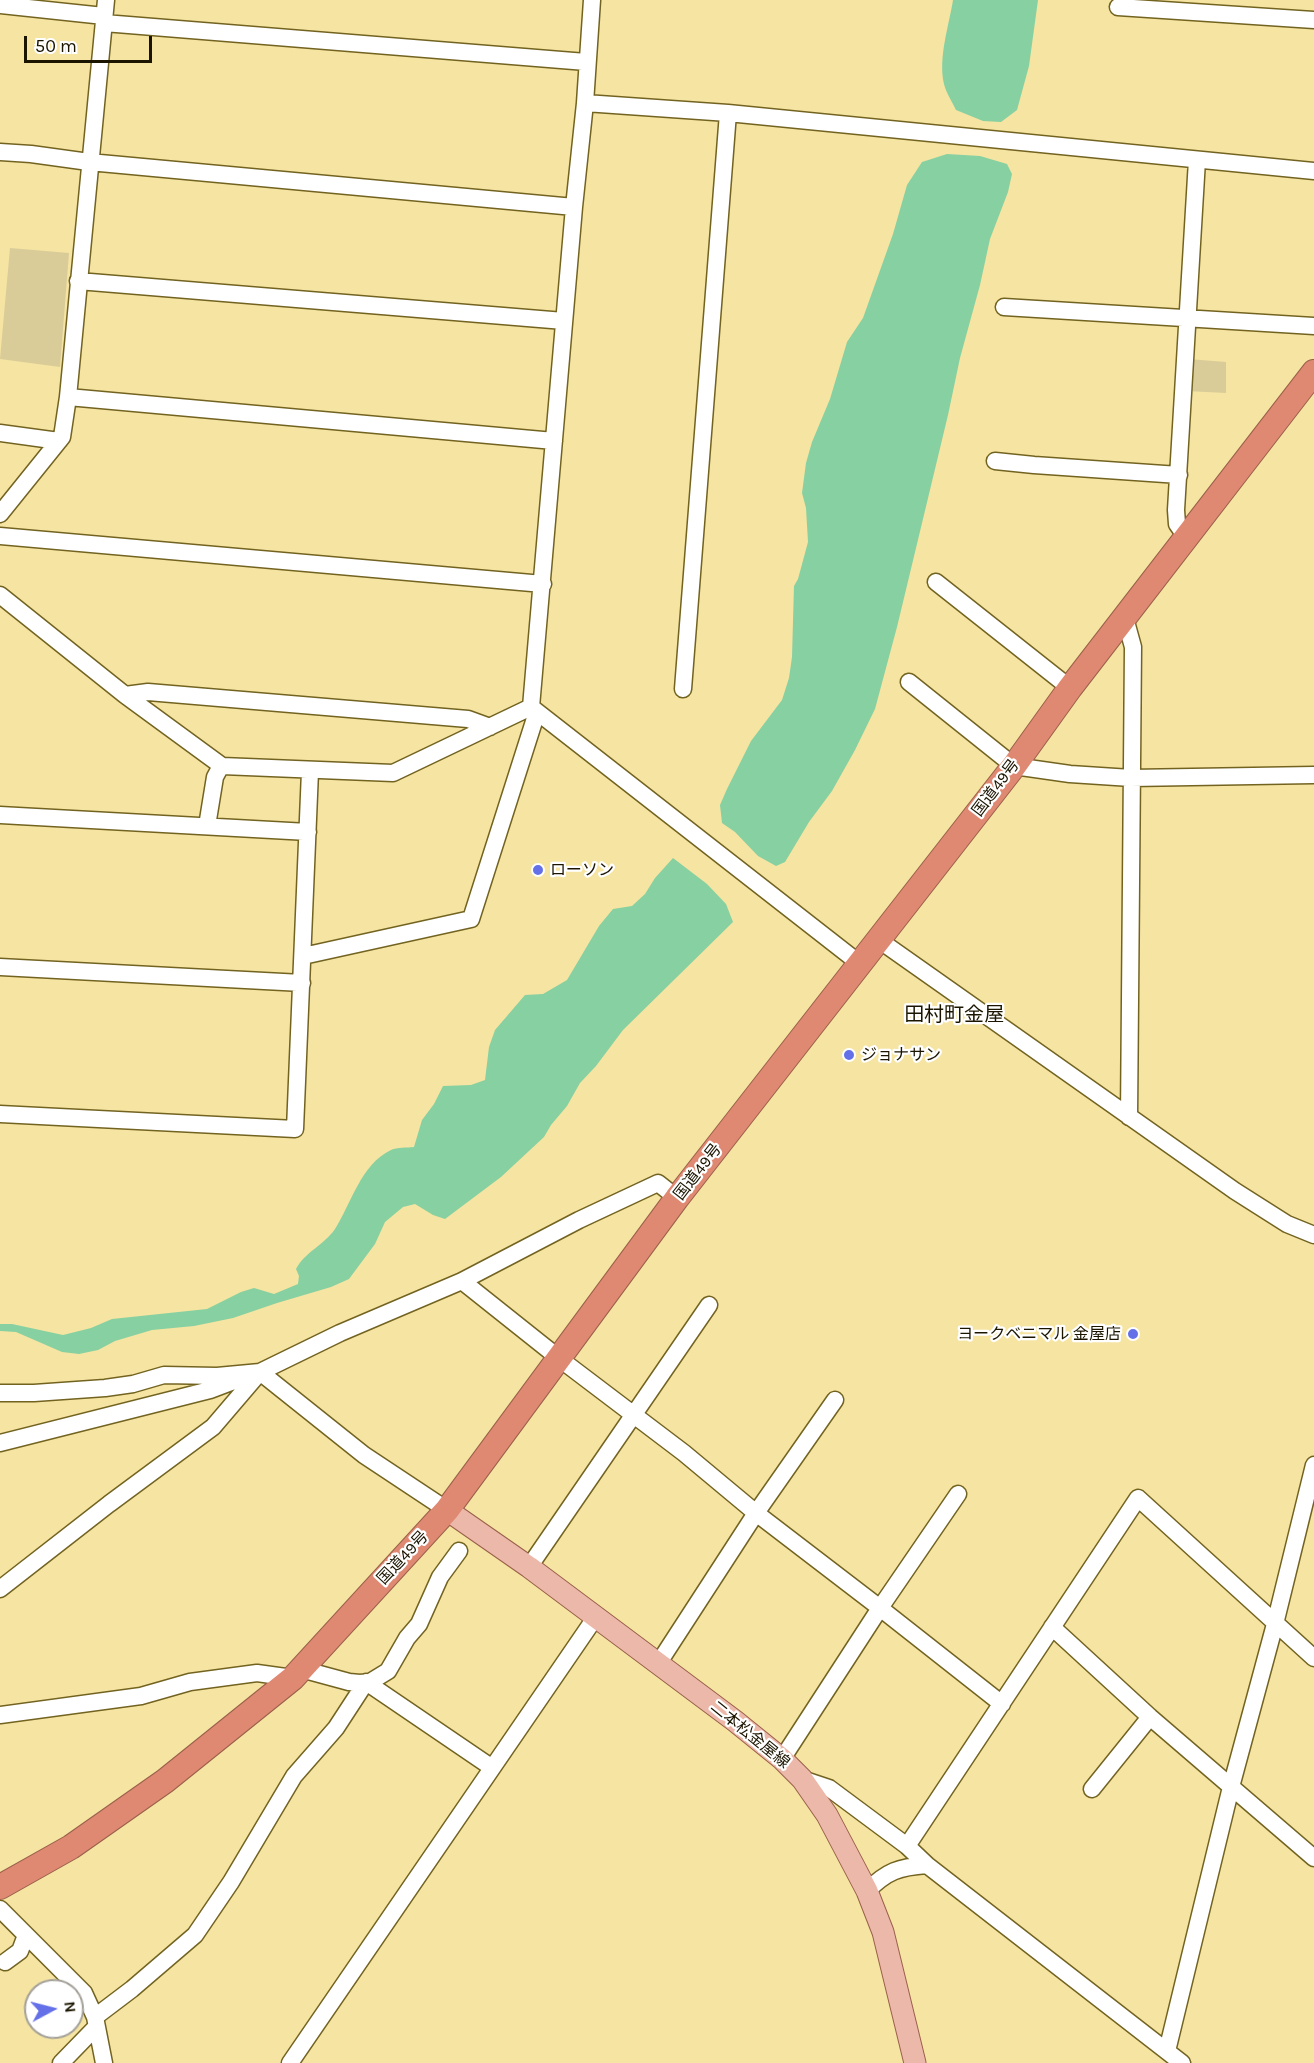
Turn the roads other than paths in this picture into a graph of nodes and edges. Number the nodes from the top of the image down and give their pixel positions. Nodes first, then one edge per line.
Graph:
1 (592, 0) edge
2 (0, 5) edge
3 (1118, 7) dead end
4 (104, 13) edge
5 (1314, 20) edge
6 (586, 62) junction
7 (585, 103) junction
8 (728, 113) junction
9 (0, 152) edge
10 (1197, 160) junction
11 (89, 162) junction
12 (1314, 171) edge
13 (574, 207) junction
14 (78, 281) junction
15 (1004, 307) dead end
16 (1188, 318) junction
17 (564, 321) junction
18 (1314, 326) edge
19 (1314, 372) edge
20 (68, 397) junction
21 (0, 433) edge
22 (59, 441) junction
23 (554, 441) junction
24 (995, 461) dead end
25 (1179, 475) junction
26 (0, 514) edge
27 (0, 536) edge
28 (1185, 537) junction
29 (936, 582) dead end
30 (543, 584) junction
31 (0, 595) edge
32 (1125, 618) junction
33 (909, 682) dead end
34 (1070, 688) junction
35 (683, 689) dead end
36 (125, 695) junction
37 (534, 709) junction
38 (490, 727) junction
39 (221, 766) junction
40 (1014, 766) junction
41 (310, 771) junction
42 (1314, 775) edge
43 (1131, 778) junction
44 (0, 815) edge
45 (207, 826) junction
46 (308, 832) junction
47 (879, 940) junction
48 (303, 956) junction
49 (859, 963) junction
50 (0, 967) edge
51 (302, 983) junction
52 (0, 1114) edge
53 (1129, 1118) junction
54 (677, 1198) junction
55 (1314, 1235) edge
56 (462, 1281) junction
57 (709, 1305) dead end
58 (560, 1359) junction
59 (260, 1372) junction
60 (0, 1393) edge
61 (835, 1400) dead end
62 (633, 1415) junction
63 (0, 1443) edge
64 (1314, 1465) edge
65 (958, 1494) dead end
66 (447, 1510) junction
67 (756, 1513) junction
68 (459, 1551) dead end
69 (529, 1567) junction
70 (0, 1588) edge
71 (880, 1608) junction
72 (595, 1618) junction
73 (1275, 1624) junction
74 (1052, 1628) junction
75 (1314, 1658) edge
76 (658, 1664) junction
77 (297, 1673) junction
78 (366, 1682) junction
79 (1002, 1704) junction
80 (0, 1715) edge
81 (1150, 1717) junction
82 (782, 1759) junction
83 (492, 1767) junction
84 (802, 1779) junction
85 (1232, 1787) junction
86 (1092, 1789) dead end
87 (907, 1846) junction
88 (1314, 1858) edge
89 (927, 1865) junction
90 (0, 1887) edge
91 (867, 1891) junction
92 (0, 1909) edge
93 (26, 1935) junction
94 (5, 1962) dead end
95 (96, 2022) junction
96 (1167, 2051) junction
97 (61, 2063) edge
98 (104, 2063) edge
99 (290, 2063) edge
100 (915, 2063) edge
101 (1182, 2063) edge

1 - 6 street
2 - 4 street
3 - 5 street
4 - 6 street
4 - 11 street
6 - 7 street
7 - 8 street
7 - 13 street
8 - 10 street
8 - 35 street
9 - 11 street
10 - 12 street
10 - 16 street
11 - 13 street
11 - 14 street
13 - 17 street
14 - 17 street
14 - 20 street
15 - 16 street
16 - 18 street
16 - 25 street
17 - 23 street
19 - 28 highway, 国道49号
20 - 22 street
20 - 23 street
21 - 22 street
22 - 26 street
23 - 30 street
24 - 25 street
25 - 28 street
27 - 30 street
28 - 32 highway, 国道49号
29 - 34 street
30 - 37 street
31 - 36 street
32 - 34 highway, 国道49号
32 - 43 street
33 - 40 street
34 - 40 highway, 国道49号
36 - 38 street
36 - 39 street
37 - 38 street
37 - 48 street
37 - 49 street
38 - 41 street
39 - 41 street
39 - 45 street
40 - 43 street
40 - 47 highway, 国道49号
41 - 46 street
42 - 43 street
43 - 53 street
44 - 45 street
45 - 46 street
46 - 48 street
47 - 49 highway, 国道49号
47 - 53 street
48 - 51 street
49 - 54 highway, 国道49号
50 - 51 street
51 - 52 street
53 - 55 street
54 - 56 street
54 - 58 highway, 国道49号
56 - 58 street
56 - 59 street
57 - 62 street
58 - 62 street
58 - 66 highway, 国道49号
59 - 60 street
59 - 63 street
59 - 66 street
59 - 70 street
61 - 67 street
62 - 67 street
62 - 69 street
64 - 73 street
65 - 71 street
66 - 69 main road, 二本松金屋線
66 - 77 highway, 国道49号
67 - 71 street
67 - 76 street
68 - 78 street
69 - 72 main road, 二本松金屋線
71 - 79 street
71 - 82 street
72 - 76 main road, 二本松金屋線
72 - 83 street
73 - 74 street
73 - 75 street
73 - 85 street
74 - 79 street
74 - 81 street
76 - 82 main road, 二本松金屋線
77 - 78 street
77 - 80 street
77 - 90 highway, 国道49号
78 - 83 street
78 - 95 street
79 - 87 street
81 - 85 street
81 - 86 street
82 - 84 main road, 二本松金屋線
83 - 99 street
84 - 87 street
84 - 91 main road, 二本松金屋線
85 - 88 street
85 - 96 street
87 - 89 street
89 - 91 street
89 - 96 street
91 - 100 main road, 二本松金屋線
92 - 93 street
93 - 94 street
93 - 95 street
95 - 97 street
95 - 98 street
96 - 101 street

